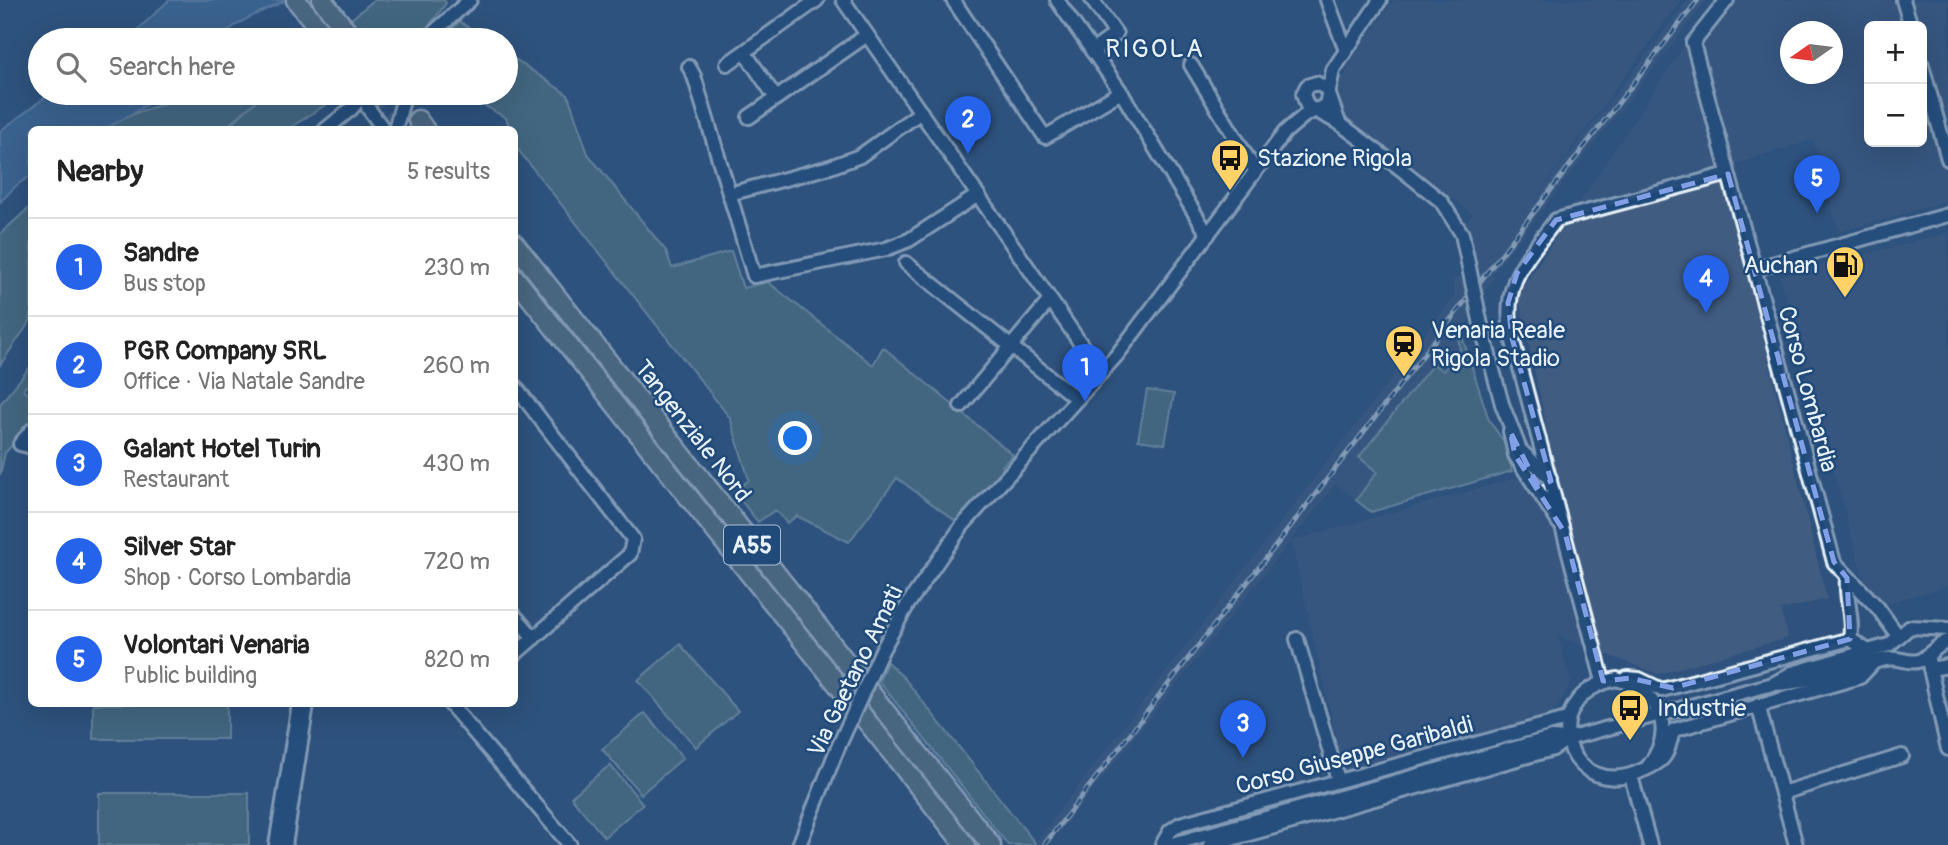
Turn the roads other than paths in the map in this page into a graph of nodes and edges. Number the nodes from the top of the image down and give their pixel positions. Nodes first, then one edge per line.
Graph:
1 (296, 0) edge
2 (322, 0) edge
3 (817, 0) edge
4 (843, 0) edge
5 (953, 0) edge
6 (1057, 0) edge
7 (1092, 0) edge
8 (1327, 0) edge
9 (1380, 0) edge
10 (1727, 0) edge
11 (1903, 0) edge
12 (466, 2) edge
13 (1909, 21) edge
14 (318, 28) edge
15 (344, 28) edge
16 (439, 28) edge
17 (867, 35) junction
18 (1345, 48) junction
19 (1092, 51) junction
20 (745, 53) junction
21 (727, 64) dead end
22 (1191, 65) dead end
23 (689, 67) dead end
24 (1333, 70) junction
25 (1317, 83) junction
26 (1927, 83) edge
27 (1121, 92) junction
28 (1329, 94) junction
29 (776, 98) junction
30 (1303, 98) junction
31 (352, 105) edge
32 (370, 105) edge
33 (402, 105) edge
34 (1315, 110) junction
35 (372, 111) junction
36 (400, 111) junction
37 (921, 112) junction
38 (340, 117) junction
39 (748, 117) dead end
40 (1339, 123) junction
41 (330, 126) edge
42 (381, 126) edge
43 (395, 126) edge
44 (1285, 132) junction
45 (1948, 159) edge
46 (1255, 170) junction
47 (1728, 174) junction
48 (729, 194) junction
49 (978, 195) junction
50 (1948, 215) edge
51 (1208, 235) junction
52 (518, 248) edge
53 (906, 263) dead end
54 (1754, 269) junction
55 (518, 282) edge
56 (1050, 300) junction
57 (1011, 346) junction
58 (1101, 373) junction
59 (518, 390) edge
60 (1077, 399) junction
61 (961, 406) dead end
62 (1531, 409) junction
63 (1510, 431) junction
64 (1516, 444) junction
65 (1550, 478) junction
66 (1565, 533) junction
67 (1847, 578) junction
68 (1878, 608) junction
69 (518, 620) edge
70 (1910, 627) junction
71 (1948, 629) edge
72 (1923, 630) junction
73 (1898, 636) junction
74 (534, 638) junction
75 (1297, 639) dead end
76 (1850, 639) junction
77 (1948, 640) edge
78 (518, 652) edge
79 (1929, 652) junction
80 (1871, 656) junction
81 (1906, 660) junction
82 (1948, 666) edge
83 (1930, 669) junction
84 (1617, 678) junction
85 (1603, 681) junction
86 (1758, 705) junction
87 (299, 707) edge
88 (307, 707) edge
89 (455, 707) edge
90 (1938, 713) junction
91 (1661, 715) junction
92 (1567, 719) junction
93 (1567, 739) junction
94 (1948, 749) edge
95 (1902, 756) dead end
96 (1646, 769) junction
97 (1631, 776) junction
98 (1338, 780) junction
99 (1782, 793) junction
100 (276, 845) edge
101 (285, 845) edge
102 (570, 845) edge
103 (799, 845) edge
104 (965, 845) edge
105 (991, 845) edge
106 (1162, 845) edge
107 (1169, 845) edge
108 (1210, 845) edge
109 (1650, 845) edge
110 (1796, 845) edge

1 - 14 highway
2 - 15 highway
3 - 20 street
4 - 17 street
5 - 27 street
6 - 19 street
7 - 19 street
8 - 18 street
9 - 18 street
10 - 47 street, Corso Lombardia
11 - 13 street
12 - 16 street
17 - 29 street
17 - 37 street
18 - 24 street
19 - 27 street
20 - 21 street
20 - 29 street
22 - 46 street
23 - 48 street
24 - 25 street
24 - 28 street
25 - 28 street
25 - 30 street
26 - 45 street
27 - 51 street
28 - 34 street
28 - 40 street
29 - 39 street
30 - 34 street
30 - 44 street, Via Gaetano Amati
31 - 38 street
32 - 35 street
33 - 36 street
34 - 40 street
34 - 44 street, Via Gaetano Amati
35 - 36 street
35 - 38 street
35 - 42 street
36 - 43 street
37 - 48 street
37 - 49 street
38 - 41 street
40 - 63 street, bridge
44 - 46 street, Via Gaetano Amati
46 - 51 street, Via Gaetano Amati
47 - 54 street, Corso Lombardia
47 - 62 street
48 - 49 street
49 - 56 street
50 - 54 street
51 - 58 street, Via Gaetano Amati
52 - 105 highway, Tangenziale Nord / A55
53 - 57 street
54 - 67 street, Corso Lombardia
55 - 104 highway, Tangenziale Nord / A55
56 - 57 street
56 - 58 street
57 - 60 street
57 - 61 street
58 - 60 street, Via Gaetano Amati
59 - 74 street
60 - 103 street, Via Gaetano Amati, bridge
62 - 64 street
62 - 65 street
63 - 64 street
63 - 66 street
64 - 65 street
65 - 66 street
66 - 85 street
67 - 68 street, Corso Lombardia
67 - 76 street, Corso Lombardia
68 - 70 street, Corso Lombardia
68 - 73 street, Corso Lombardia
69 - 74 street
70 - 72 street
70 - 73 street, Corso Giuseppe Garibaldi
71 - 72 street
72 - 79 street
73 - 80 street, Corso Giuseppe Garibaldi
73 - 81 street
74 - 78 street
75 - 98 street
76 - 80 street
76 - 84 street
77 - 79 street, Corso Giuseppe Garibaldi
79 - 81 street, Corso Giuseppe Garibaldi
79 - 83 street
80 - 81 street, Corso Giuseppe Garibaldi
80 - 86 street, Corso Giuseppe Garibaldi
80 - 91 street, Corso Giuseppe Garibaldi
81 - 90 street
82 - 83 street
83 - 90 street
84 - 85 street
84 - 91 street
85 - 92 street
86 - 96 street, Corso Giuseppe Garibaldi
86 - 99 street
87 - 100 street
88 - 101 street
89 - 102 street
90 - 94 street
91 - 93 street, Corso Giuseppe Garibaldi
91 - 96 street
92 - 93 street
92 - 98 street, Corso Giuseppe Garibaldi
93 - 97 street, Corso Giuseppe Garibaldi
93 - 107 street, Corso Giuseppe Garibaldi
93 - 108 street, Corso Giuseppe Garibaldi
95 - 99 street
96 - 97 street, Corso Giuseppe Garibaldi
97 - 109 street
98 - 106 street, Corso Giuseppe Garibaldi
99 - 110 street

